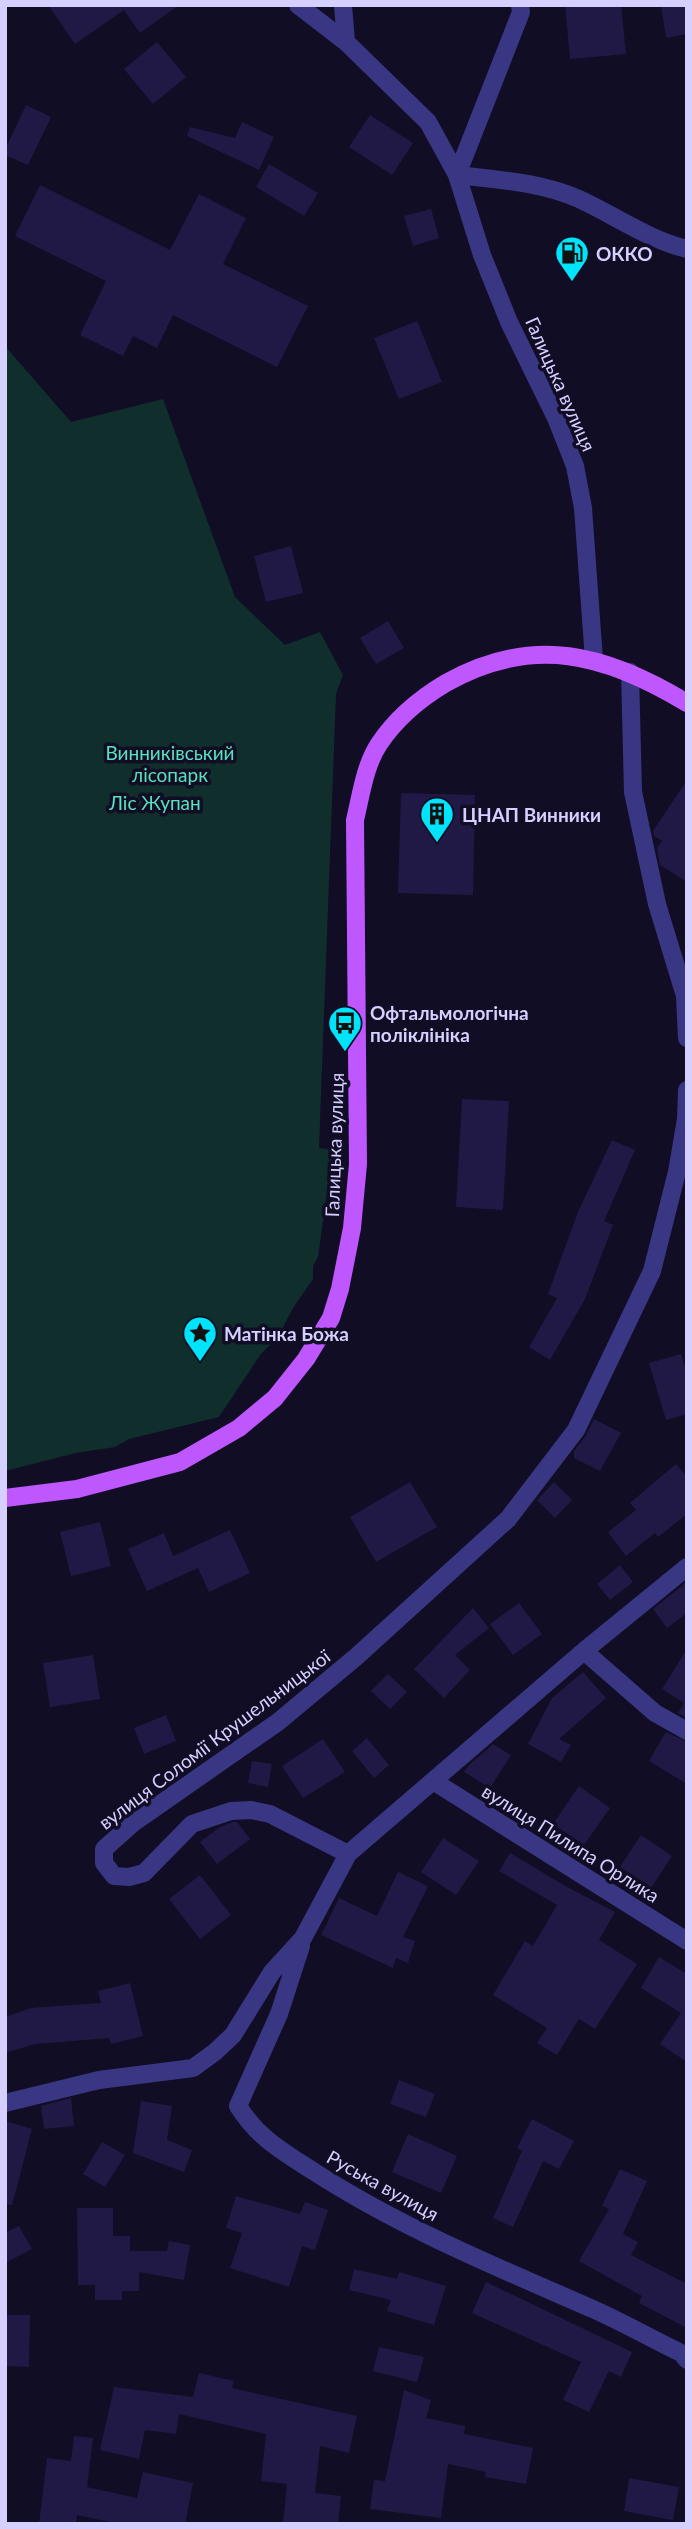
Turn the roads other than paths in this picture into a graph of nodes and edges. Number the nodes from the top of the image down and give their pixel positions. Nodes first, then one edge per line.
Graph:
1 (298, 5) edge
2 (343, 5) edge
3 (520, 5) edge
4 (346, 42) junction
5 (457, 175) junction
6 (687, 249) edge
7 (594, 660) junction
8 (630, 672) junction
9 (687, 704) edge
10 (687, 1038) edge
11 (687, 1090) edge
12 (5, 1498) edge
13 (687, 1567) edge
14 (584, 1651) junction
15 (687, 1731) edge
16 (433, 1781) junction
17 (348, 1854) junction
18 (303, 1938) junction
19 (687, 1941) edge
20 (13, 2100) edge
21 (687, 2360) edge

1 - 4 street, Галицька вулиця
2 - 4 street
3 - 5 street
4 - 5 street, Галицька вулиця
5 - 6 street
5 - 7 street, Галицька вулиця
7 - 8 main road, Галицька вулиця
7 - 12 main road, Галицька вулиця
8 - 9 main road, Галицька вулиця
8 - 10 street
11 - 17 street, вулиця Соломії Крушельницької
13 - 14 street
14 - 15 street
14 - 16 street
16 - 17 street
16 - 19 street, вулиця Пилипа Орлика
17 - 18 street
18 - 20 street
18 - 21 street, Руська вулиця

